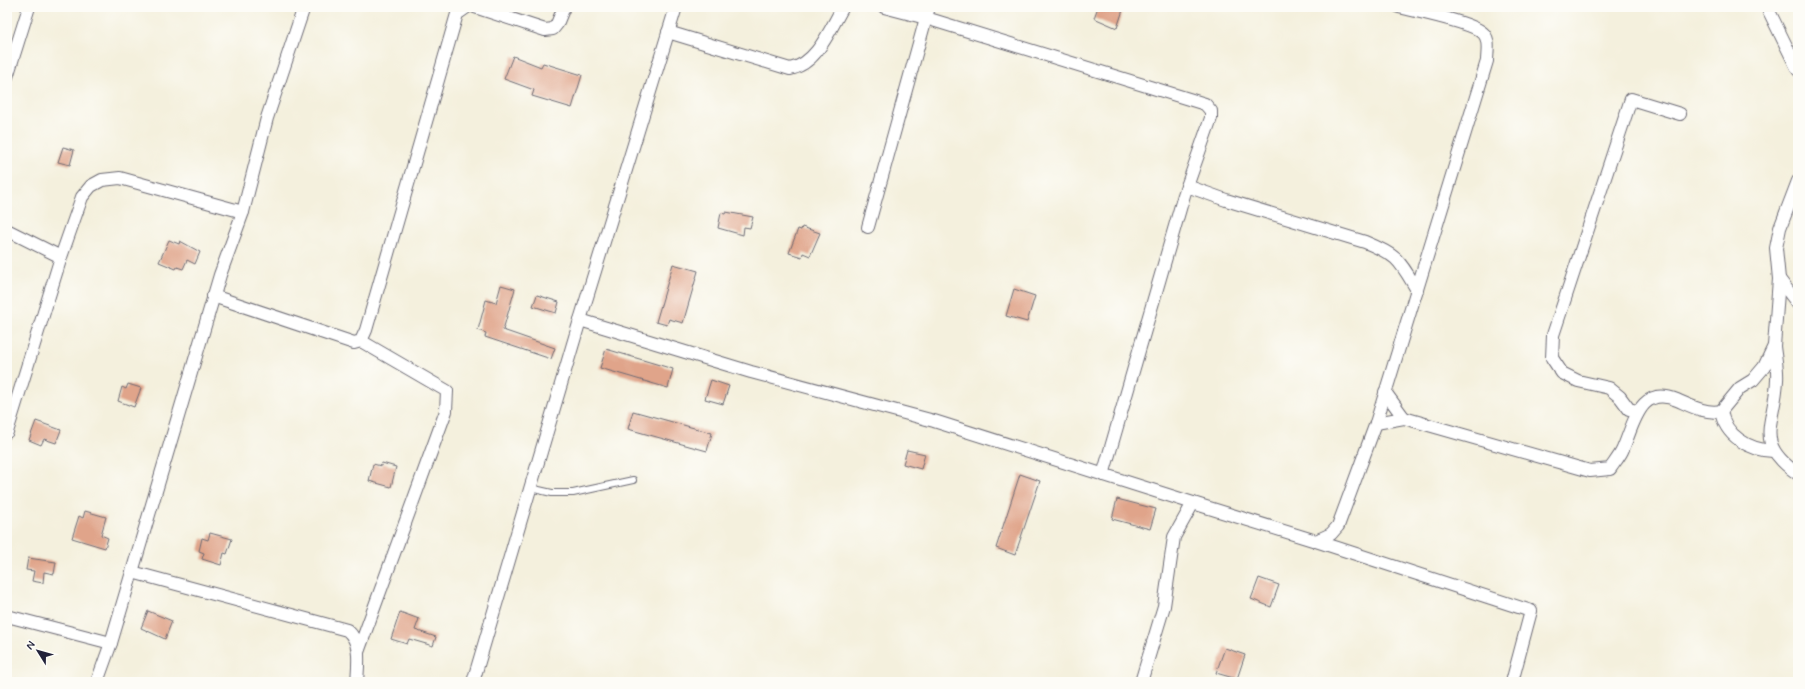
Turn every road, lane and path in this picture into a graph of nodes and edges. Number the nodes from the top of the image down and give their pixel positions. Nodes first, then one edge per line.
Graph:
1 (29, 7) edge
2 (304, 7) edge
3 (467, 7) edge
4 (476, 7) edge
5 (564, 7) edge
6 (676, 7) edge
7 (843, 7) edge
8 (884, 7) edge
9 (1399, 7) edge
10 (1767, 7) edge
11 (927, 12) edge
12 (668, 32) junction
13 (1798, 70) edge
14 (7, 77) edge
15 (1680, 114) dead end
16 (1798, 180) edge
17 (1187, 186) junction
18 (243, 212) junction
19 (868, 227) dead end
20 (7, 230) edge
21 (61, 257) junction
22 (1779, 279) junction
23 (1417, 290) junction
24 (214, 296) junction
25 (1798, 304) edge
26 (580, 320) junction
27 (361, 341) junction
28 (1774, 346) junction
29 (1385, 392) junction
30 (1637, 411) junction
31 (1721, 411) junction
32 (1404, 418) junction
33 (1376, 423) junction
34 (7, 432) edge
35 (1773, 451) junction
36 (1798, 474) edge
37 (1103, 475) junction
38 (633, 480) dead end
39 (530, 488) junction
40 (1193, 503) junction
41 (1316, 541) junction
42 (132, 572) junction
43 (7, 616) edge
44 (110, 643) junction
45 (358, 652) junction
46 (97, 682) edge
47 (356, 682) edge
48 (473, 682) edge
49 (1141, 682) edge
50 (1512, 682) edge

1 - 14 street
2 - 18 street
3 - 27 street
4 - 5 street
6 - 12 street
7 - 12 street
8 - 11 street
9 - 23 street
10 - 13 street
11 - 17 street
11 - 19 street
12 - 26 street
15 - 30 street
16 - 22 street
17 - 23 street
17 - 37 street
18 - 21 street
18 - 24 street
20 - 21 street
21 - 34 street
22 - 25 street
22 - 28 street
23 - 29 street
24 - 27 street
24 - 42 street
26 - 37 street
26 - 39 street
27 - 45 street
28 - 31 street
28 - 35 street
29 - 32 street
29 - 33 street
30 - 31 street
30 - 32 street
31 - 35 street
32 - 33 street
33 - 41 street
35 - 36 street
37 - 40 street
38 - 39 lane
39 - 48 street
40 - 41 street
40 - 49 street
41 - 50 street
42 - 44 street
42 - 45 street
43 - 44 street
44 - 46 street
45 - 47 street

